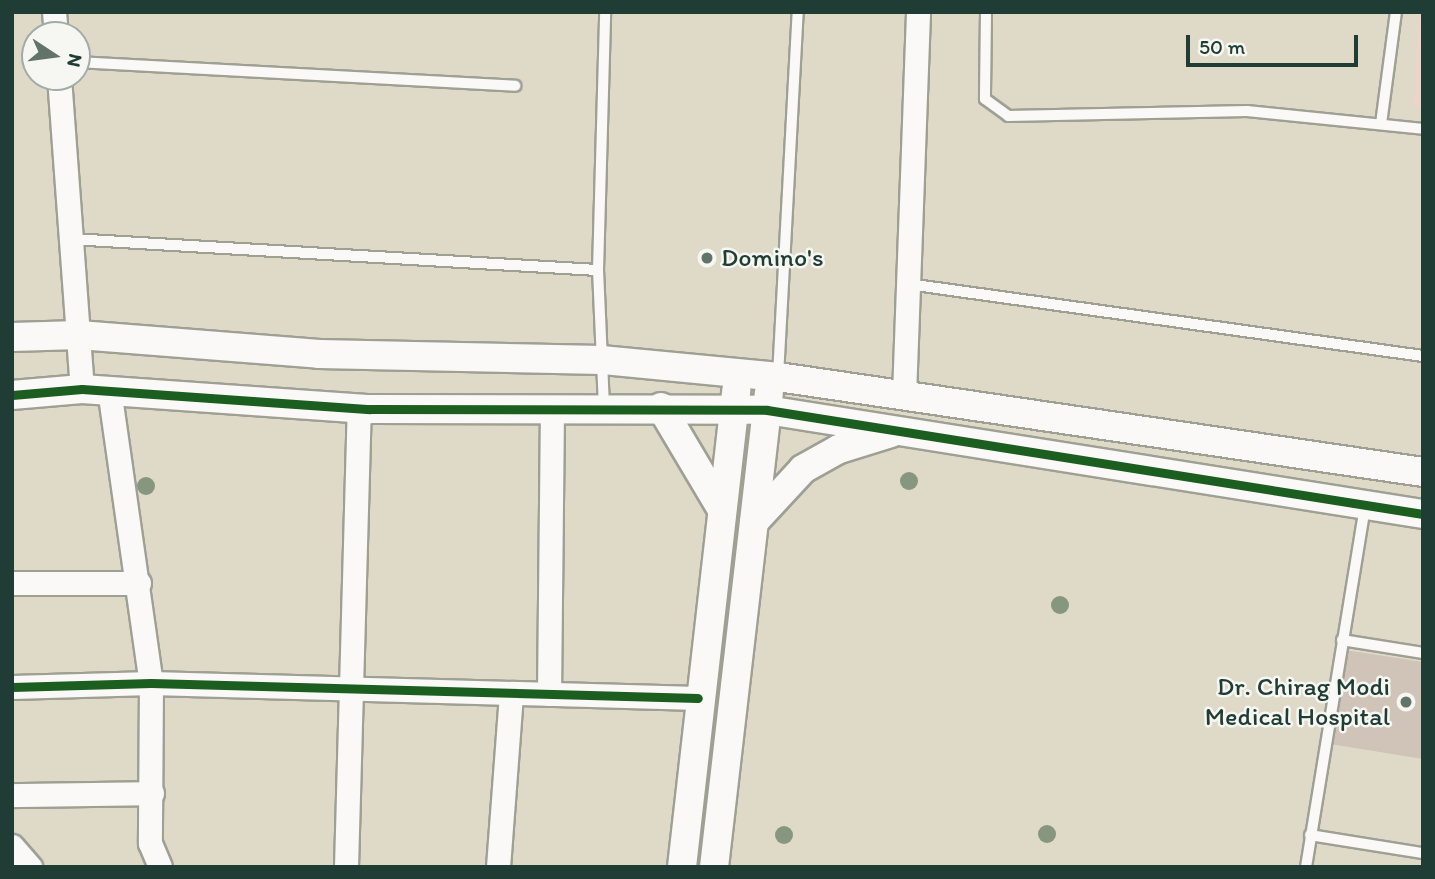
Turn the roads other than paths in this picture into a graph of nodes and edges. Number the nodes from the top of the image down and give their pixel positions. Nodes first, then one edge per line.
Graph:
1 (605, 12) edge
2 (798, 12) edge
3 (918, 12) edge
4 (986, 12) edge
5 (1396, 12) edge
6 (91, 63) edge
7 (515, 86) dead end
8 (60, 91) edge
9 (1381, 124) junction
10 (1423, 129) edge
11 (71, 239) junction
12 (598, 270) junction
13 (908, 284) junction
14 (79, 335) junction
15 (12, 337) edge
16 (1423, 356) edge
17 (602, 360) junction
18 (738, 373) junction
19 (774, 377) junction
20 (96, 389) junction
21 (12, 395) edge
22 (904, 395) junction
23 (552, 407) junction
24 (604, 407) junction
25 (661, 407) junction
26 (359, 408) junction
27 (734, 408) junction
28 (767, 410) junction
29 (898, 431) junction
30 (1423, 472) edge
31 (1366, 505) junction
32 (721, 508) junction
33 (1423, 514) edge
34 (754, 522) junction
35 (12, 583) edge
36 (139, 583) junction
37 (1342, 640) junction
38 (1423, 653) edge
39 (150, 683) junction
40 (12, 687) edge
41 (350, 688) junction
42 (511, 693) junction
43 (549, 694) junction
44 (698, 698) junction
45 (152, 793) junction
46 (14, 795) edge
47 (1310, 835) junction
48 (12, 846) edge
49 (1423, 853) edge
50 (30, 867) edge
51 (160, 867) edge
52 (346, 867) edge
53 (498, 867) edge
54 (682, 867) edge
55 (714, 867) edge
56 (1306, 867) edge

1 - 12 lane
2 - 19 lane
3 - 13 street
4 - 9 lane
5 - 9 lane
6 - 7 lane
8 - 11 street
9 - 10 lane
11 - 12 lane
11 - 14 street
12 - 17 lane
13 - 16 lane
13 - 22 street
14 - 15 street
14 - 17 street
14 - 20 street
17 - 18 street
17 - 24 lane
18 - 19 street
18 - 27 street
19 - 22 street
19 - 28 street
20 - 21 street
20 - 26 street
20 - 36 street
22 - 30 street
23 - 24 street
23 - 26 street
23 - 43 street
24 - 25 street
25 - 27 street
25 - 32 street
26 - 41 street
27 - 28 street
27 - 32 street
28 - 29 street
28 - 34 street
29 - 31 street
29 - 34 street
31 - 33 street
31 - 37 lane
32 - 44 street
34 - 55 street
35 - 36 street
36 - 39 street
37 - 38 lane
37 - 47 lane
39 - 40 street
39 - 41 street
39 - 45 street
41 - 42 street
41 - 52 street
42 - 43 street
42 - 53 street
43 - 44 street
44 - 54 street
45 - 46 street
45 - 51 street
47 - 49 lane
47 - 56 lane
48 - 50 street

